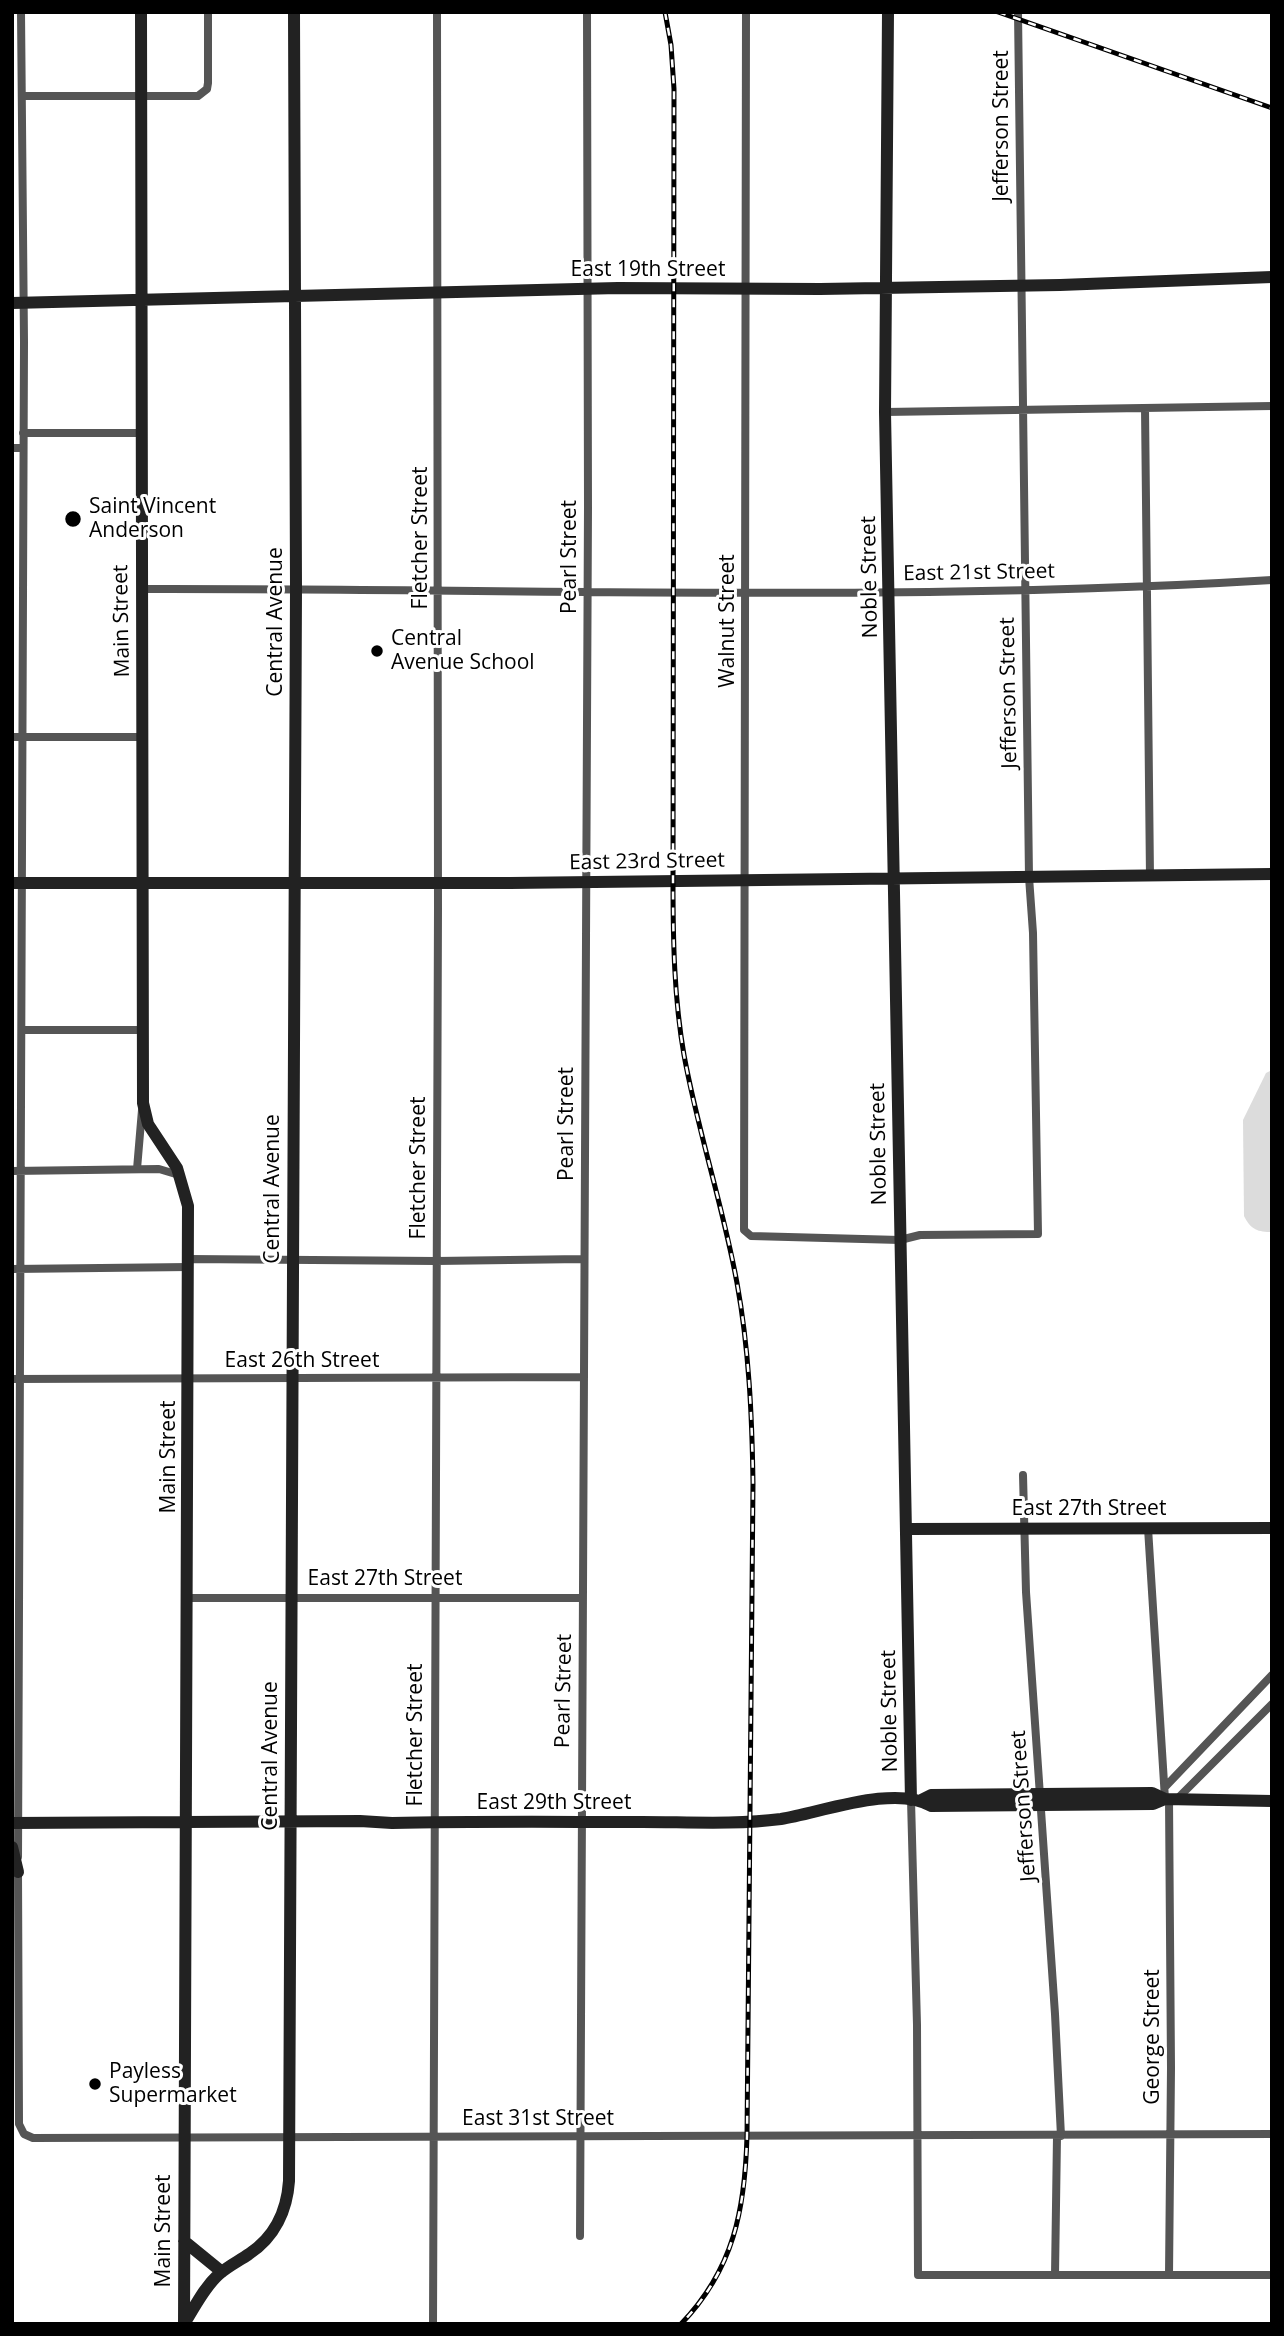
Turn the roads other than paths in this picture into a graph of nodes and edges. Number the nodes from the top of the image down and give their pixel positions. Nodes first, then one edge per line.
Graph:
1 (21, 12) edge
2 (141, 12) edge
3 (208, 12) edge
4 (294, 12) edge
5 (437, 12) edge
6 (587, 12) edge
7 (746, 12) edge
8 (888, 12) edge
9 (1018, 12) edge
10 (141, 95) junction
11 (22, 96) junction
12 (1272, 278) edge
13 (1021, 286) junction
14 (884, 288) junction
15 (588, 289) junction
16 (746, 289) junction
17 (439, 294) junction
18 (295, 297) junction
19 (141, 301) junction
20 (18, 303) edge
21 (1272, 406) edge
22 (1145, 408) junction
23 (1022, 410) junction
24 (885, 412) junction
25 (23, 433) junction
26 (141, 433) junction
27 (12, 448) edge
28 (23, 448) junction
29 (1272, 580) edge
30 (1147, 586) junction
31 (141, 589) junction
32 (296, 589) junction
33 (439, 590) junction
34 (889, 591) junction
35 (1025, 591) junction
36 (588, 592) junction
37 (746, 592) junction
38 (12, 737) edge
39 (22, 737) junction
40 (142, 737) junction
41 (1272, 874) edge
42 (1029, 877) junction
43 (1150, 877) junction
44 (894, 879) junction
45 (744, 880) junction
46 (585, 882) junction
47 (17, 883) edge
48 (142, 883) junction
49 (294, 883) junction
50 (438, 884) junction
51 (22, 1030) junction
52 (143, 1030) junction
53 (142, 1103) junction
54 (137, 1169) junction
55 (22, 1170) junction
56 (12, 1171) edge
57 (179, 1175) junction
58 (900, 1240) junction
59 (293, 1259) junction
60 (583, 1259) junction
61 (436, 1261) junction
62 (189, 1263) junction
63 (12, 1269) edge
64 (22, 1269) junction
65 (584, 1377) junction
66 (292, 1378) junction
67 (436, 1378) junction
68 (17, 1379) edge
69 (188, 1379) junction
70 (1023, 1475) dead end
71 (1024, 1528) junction
72 (1147, 1528) junction
73 (1272, 1528) edge
74 (906, 1529) junction
75 (188, 1598) junction
76 (291, 1598) junction
77 (435, 1598) junction
78 (582, 1598) junction
79 (1272, 1675) edge
80 (1272, 1704) edge
81 (1169, 1796) junction
82 (916, 1800) junction
83 (1041, 1800) junction
84 (1272, 1801) edge
85 (184, 1822) junction
86 (291, 1822) junction
87 (433, 1822) junction
88 (581, 1822) junction
89 (15, 1823) edge
90 (12, 1847) edge
91 (18, 1872) junction
92 (1272, 2134) edge
93 (1171, 2135) junction
94 (918, 2136) junction
95 (1059, 2136) junction
96 (432, 2137) junction
97 (581, 2137) junction
98 (184, 2138) junction
99 (288, 2138) junction
100 (580, 2236) dead end
101 (184, 2241) junction
102 (222, 2272) junction
103 (1055, 2275) junction
104 (1169, 2275) junction
105 (1272, 2275) edge
106 (184, 2324) edge
107 (433, 2324) edge

1 - 11 street
2 - 10 street, Main Street
3 - 10 street
4 - 18 street, Central Avenue
5 - 17 street, Fletcher Street
6 - 15 street, Pearl Street
7 - 16 street, Walnut Street
8 - 14 street, Noble Street
9 - 13 street, Jefferson Street
10 - 11 street
10 - 19 street, Main Street
11 - 20 street
12 - 13 street, East 19th Street
13 - 14 street, East 19th Street
13 - 23 street, Jefferson Street
14 - 16 street, East 19th Street
14 - 24 street, Noble Street
15 - 16 street, East 19th Street
15 - 17 street, East 19th Street
15 - 36 street, Pearl Street
16 - 37 street, Walnut Street
17 - 18 street, East 19th Street
17 - 33 street, Fletcher Street
18 - 19 street, East 19th Street
18 - 32 street, Central Avenue
19 - 20 street, East 19th Street
19 - 26 street, Main Street
20 - 25 street
21 - 22 street
22 - 23 street
22 - 30 street
23 - 24 street
23 - 35 street, Jefferson Street
24 - 34 street, Noble Street
25 - 26 street
25 - 28 street
26 - 31 street, Main Street
27 - 28 street
28 - 39 street
29 - 30 street, East 21st Street
30 - 35 street, East 21st Street
30 - 43 street
31 - 32 street, East 21st Street
31 - 40 street, Main Street
32 - 33 street, East 21st Street
32 - 49 street, Central Avenue
33 - 36 street, East 21st Street
33 - 50 street, Fletcher Street
34 - 35 street, East 21st Street
34 - 37 street, East 21st Street
34 - 44 street, Noble Street
35 - 42 street, Jefferson Street
36 - 37 street, East 21st Street
36 - 46 street, Pearl Street
37 - 45 street, Walnut Street
38 - 39 street
39 - 40 street
39 - 47 street
40 - 48 street, Main Street
41 - 43 street, East 23rd Street
42 - 43 street, East 23rd Street
42 - 44 street, East 23rd Street
42 - 58 street, Jefferson Street
44 - 45 street, East 23rd Street
44 - 58 street, Noble Street
45 - 46 street, East 23rd Street
45 - 58 street, Walnut Street
46 - 50 street, East 23rd Street
46 - 60 street, Pearl Street
47 - 48 street, East 23rd Street
47 - 51 street
48 - 49 street, East 23rd Street
48 - 52 street, Main Street
49 - 50 street, East 23rd Street
49 - 59 street, Central Avenue
50 - 61 street, Fletcher Street
51 - 52 street
51 - 55 street
52 - 53 street, Main Street
53 - 54 street, Main Street
53 - 57 street, Main Street
54 - 55 street
54 - 57 street
55 - 56 street
55 - 64 street
57 - 62 street, Main Street
58 - 74 street, Noble Street
59 - 61 street
59 - 62 street
59 - 66 street, Central Avenue
60 - 61 street
60 - 65 street, Pearl Street
61 - 67 street, Fletcher Street
62 - 64 street
62 - 69 street, Main Street
63 - 64 street
64 - 68 street
65 - 67 street, East 26th Street
65 - 78 street, Pearl Street
66 - 67 street, East 26th Street
66 - 69 street, East 26th Street
66 - 76 street, Central Avenue
67 - 77 street, Fletcher Street
68 - 69 street, East 26th Street
68 - 89 street
69 - 75 street, Main Street
70 - 71 street, Jefferson Street
71 - 72 street, East 27th Street
71 - 74 street, East 27th Street
71 - 83 street, Jefferson Street
72 - 73 street, East 27th Street
72 - 81 street, George Street
74 - 82 street, Noble Street
75 - 76 street, East 27th Street
75 - 85 street, Main Street
76 - 77 street, East 27th Street
76 - 86 street, Central Avenue
77 - 78 street, East 27th Street
77 - 87 street, Fletcher Street
78 - 88 street, Pearl Street
79 - 81 street
80 - 81 street
81 - 83 street, East 29th Street
81 - 84 street, East 29th Street
81 - 93 street, George Street
82 - 83 street, East 29th Street
82 - 88 street, East 29th Street
82 - 94 street, Noble Street
83 - 95 street, Jefferson Street
85 - 86 street, East 29th Street
85 - 89 street, East 29th Street
85 - 98 street, Main Street
86 - 87 street, East 29th Street
86 - 99 street, Central Avenue
87 - 88 street, East 29th Street
87 - 96 street, Fletcher Street
88 - 97 street, Pearl Street
89 - 91 street
90 - 91 street
91 - 98 street, East 31st Street
92 - 93 street, East 31st Street
93 - 95 street, East 31st Street
93 - 104 street, George Street
94 - 95 street, East 31st Street
94 - 97 street, East 31st Street
94 - 103 street, Noble Street
95 - 103 street, Jefferson Street
96 - 97 street, East 31st Street
96 - 99 street, East 31st Street
96 - 107 street, Fletcher Street
97 - 100 street, Pearl Street
98 - 99 street, East 31st Street
98 - 101 street, Main Street
99 - 102 street, Central Avenue
101 - 102 street
101 - 106 street, Main Street
102 - 106 street, Central Avenue
103 - 104 street
104 - 105 street

